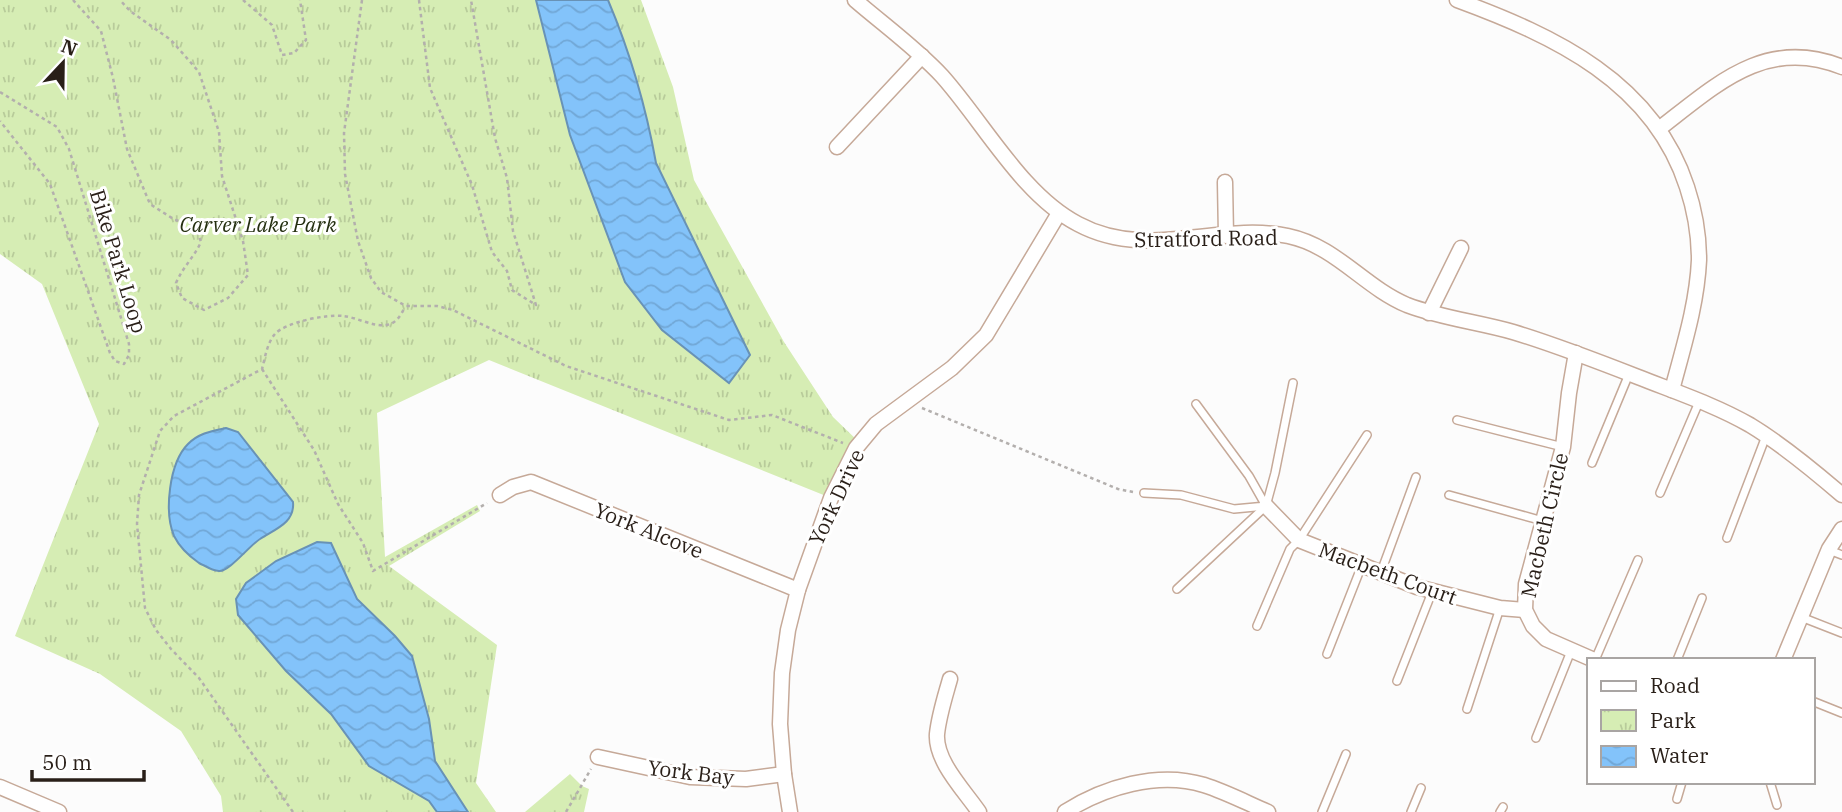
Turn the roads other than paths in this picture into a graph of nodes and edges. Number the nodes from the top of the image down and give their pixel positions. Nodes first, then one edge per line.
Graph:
1 (855, 0) edge
2 (1457, 0) edge
3 (1482, 4) edge
4 (922, 56) junction
5 (1842, 67) edge
6 (1660, 128) junction
7 (837, 147) dead end
8 (1225, 182) dead end
9 (1059, 213) junction
10 (1226, 236) junction
11 (1461, 248) dead end
12 (1429, 313) junction
13 (1576, 353) junction
14 (1629, 374) junction
15 (1293, 383) dead end
16 (1672, 390) junction
17 (1699, 402) junction
18 (1196, 404) dead end
19 (1457, 420) dead end
20 (1367, 435) dead end
21 (1766, 436) junction
22 (1563, 447) junction
23 (1592, 463) dead end
24 (1416, 477) dead end
25 (1143, 493) road end
26 (1660, 493) dead end
27 (500, 495) road end
28 (1449, 495) dead end
29 (1842, 495) edge
30 (1266, 506) junction
31 (1544, 521) junction
32 (1842, 529) edge
33 (1727, 538) dead end
34 (1299, 540) junction
35 (1835, 552) edge
36 (1637, 560) dead end
37 (1362, 565) junction
38 (1381, 573) junction
39 (1177, 589) dead end
40 (798, 590) junction
41 (1432, 592) junction
42 (1702, 598) dead end
43 (1500, 608) junction
44 (1525, 610) junction
45 (1800, 617) junction
46 (1257, 626) dead end
47 (1842, 633) edge
48 (1571, 650) junction
49 (1327, 654) dead end
50 (1590, 658) edge
51 (1596, 658) edge
52 (1678, 658) edge
53 (1784, 658) edge
54 (950, 679) dead end
55 (1396, 681) dead end
56 (1814, 702) edge
57 (1467, 709) dead end
58 (1842, 713) edge
59 (1536, 738) dead end
60 (1346, 754) dead end
61 (598, 757) road end
62 (784, 774) junction
63 (1681, 784) edge
64 (1771, 784) edge
65 (0, 787) edge
66 (1421, 788) dead end
67 (1677, 799) dead end
68 (1777, 805) dead end
69 (59, 812) edge
70 (790, 812) edge
71 (979, 812) edge
72 (1065, 812) edge
73 (1268, 812) edge
74 (1322, 812) edge
75 (1411, 812) edge

1 - 4 street, Stratford Road
2 - 3 street
3 - 6 street
4 - 7 street
4 - 9 street, Stratford Road
5 - 6 street
6 - 16 street
8 - 10 street
9 - 10 street, Stratford Road
9 - 40 street, York Drive
10 - 12 street, Stratford Road
11 - 12 street
12 - 13 street, Stratford Road
13 - 14 street, Stratford Road
13 - 22 street, Macbeth Circle
14 - 16 street, Stratford Road
14 - 23 lane
15 - 30 lane
16 - 17 street, Stratford Road
17 - 21 street, Stratford Road
17 - 26 lane
18 - 30 lane
19 - 22 lane
20 - 34 lane
21 - 29 street, Stratford Road
21 - 33 lane
22 - 31 street, Macbeth Circle
24 - 38 lane
25 - 30 lane
27 - 40 street, York Alcove
28 - 31 lane
30 - 34 street, Macbeth Court
30 - 39 lane
31 - 44 street, Macbeth Circle
32 - 35 street
34 - 37 street, Macbeth Court
34 - 46 lane
35 - 45 street
36 - 51 lane
37 - 38 street, Macbeth Court
37 - 49 lane
38 - 41 street, Macbeth Court
40 - 62 street, York Drive
41 - 43 street, Macbeth Court
41 - 55 lane
42 - 52 lane
43 - 44 street, Macbeth Court
43 - 57 lane
44 - 48 street, Macbeth Circle
45 - 47 lane
45 - 53 street
48 - 50 street, Macbeth Circle
48 - 59 lane
54 - 71 street
56 - 58 lane
60 - 74 lane
61 - 62 street, York Bay
62 - 70 street, York Drive
63 - 67 lane
64 - 68 lane
65 - 69 street
66 - 75 lane
72 - 73 street

